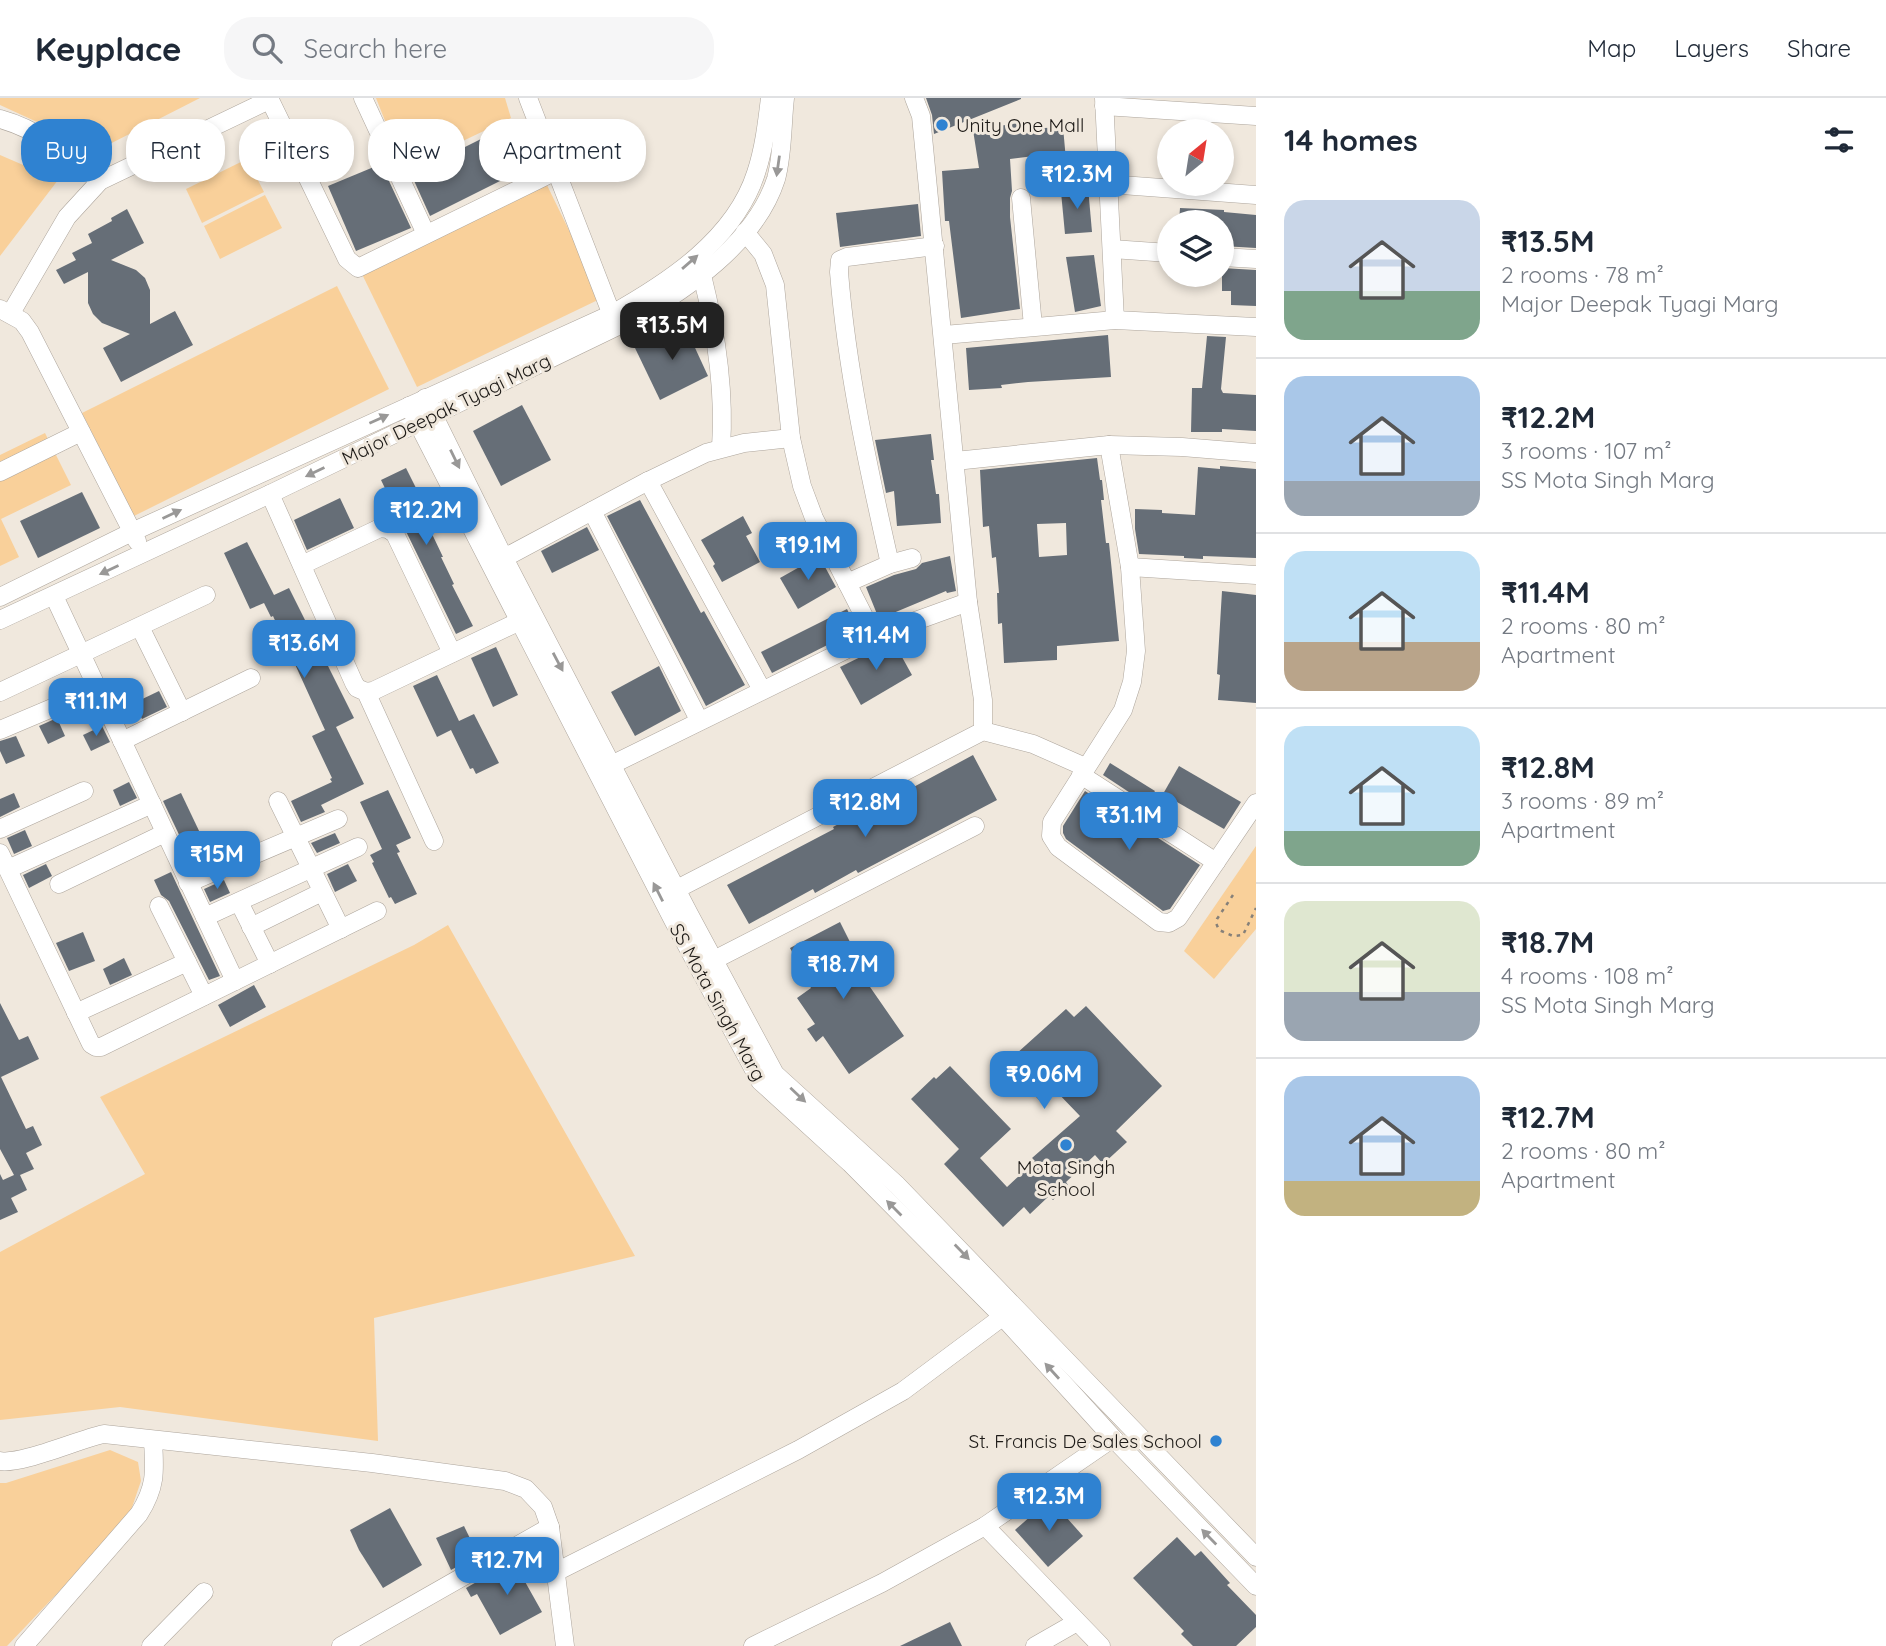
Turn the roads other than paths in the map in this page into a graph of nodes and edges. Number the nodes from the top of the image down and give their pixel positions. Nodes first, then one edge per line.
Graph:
1 (363, 98) edge
2 (528, 98) edge
3 (769, 98) edge
4 (785, 98) edge
5 (914, 98) edge
6 (269, 99) edge
7 (1104, 102) edge
8 (1256, 116) edge
9 (0, 119) edge
10 (536, 119) edge
11 (21, 126) edge
12 (112, 175) edge
13 (99, 182) edge
14 (533, 182) edge
15 (560, 182) edge
16 (1108, 184) junction
17 (1256, 195) edge
18 (1021, 198) dead end
19 (745, 232) junction
20 (426, 234) junction
21 (935, 246) junction
22 (1112, 249) junction
23 (1157, 252) edge
24 (1234, 258) edge
25 (1256, 259) edge
26 (702, 275) junction
27 (6, 311) edge
28 (614, 320) junction
29 (1115, 320) junction
30 (1033, 326) junction
31 (1256, 327) edge
32 (944, 335) junction
33 (416, 409) junction
34 (433, 414) junction
35 (80, 432) junction
36 (791, 438) junction
37 (1109, 444) junction
38 (721, 448) junction
39 (1256, 453) edge
40 (954, 461) junction
41 (0, 472) edge
42 (648, 481) junction
43 (270, 494) junction
44 (592, 511) junction
45 (132, 532) junction
46 (143, 554) junction
47 (504, 558) junction
48 (912, 558) dead end
49 (890, 564) junction
50 (302, 565) junction
51 (1130, 567) junction
52 (1256, 575) edge
53 (847, 583) junction
54 (205, 595) dead end
55 (54, 596) junction
56 (0, 597) edge
57 (968, 602) junction
58 (0, 620) edge
59 (518, 622) junction
60 (140, 627) junction
61 (874, 636) junction
62 (452, 653) junction
63 (81, 655) junction
64 (251, 678) dead end
65 (97, 689) junction
66 (762, 690) junction
67 (0, 692) edge
68 (366, 692) junction
69 (182, 712) junction
70 (699, 720) junction
71 (0, 730) edge
72 (983, 731) junction
73 (122, 741) junction
74 (604, 768) junction
75 (1083, 771) junction
76 (84, 791) dead end
77 (278, 801) dead end
78 (1256, 803) edge
79 (152, 804) junction
80 (338, 819) dead end
81 (975, 826) dead end
82 (0, 829) edge
83 (165, 833) junction
84 (295, 836) junction
85 (434, 841) dead end
86 (358, 847) dead end
87 (4, 861) edge
88 (1216, 862) junction
89 (312, 869) junction
90 (188, 883) junction
91 (59, 884) dead end
92 (677, 889) junction
93 (322, 892) junction
94 (239, 902) junction
95 (159, 906) dead end
96 (377, 911) dead end
97 (205, 918) junction
98 (251, 927) junction
99 (341, 929) junction
100 (714, 960) junction
101 (187, 962) junction
102 (270, 964) junction
103 (234, 981) junction
104 (204, 996) junction
105 (76, 1013) junction
106 (1010, 1312) junction
107 (1113, 1438) junction
108 (153, 1441) junction
109 (0, 1461) edge
110 (1167, 1464) junction
111 (1150, 1476) junction
112 (985, 1526) junction
113 (550, 1527) junction
114 (1255, 1556) edge
115 (1240, 1569) junction
116 (556, 1572) junction
117 (1256, 1586) edge
118 (204, 1592) dead end
119 (1077, 1622) junction
120 (24, 1646) edge
121 (150, 1646) edge
122 (343, 1646) edge
123 (565, 1646) edge
124 (753, 1646) edge
125 (1035, 1646) edge
126 (1101, 1646) edge

1 - 20 street
2 - 10 street
28 -> 3 street, Major Deepak Tyagi Marg
4 -> 19 street, Major Deepak Tyagi Marg
5 - 21 street
6 - 12 street
6 - 20 street
7 - 8 street
7 - 16 street
9 - 11 street
13 - 27 street
14 - 20 street
15 - 28 street
16 - 17 street
16 - 22 street
18 - 30 street
19 - 26 street, Major Deepak Tyagi Marg
19 - 36 street
21 - 32 street
21 - 49 street
22 - 23 street
22 - 29 street
24 - 25 street
26 - 28 street, Major Deepak Tyagi Marg
26 - 38 street
27 - 35 street
28 - 33 street, Major Deepak Tyagi Marg
28 - 34 street, Major Deepak Tyagi Marg
29 - 30 street
29 - 31 street
30 - 32 street
32 - 40 street
33 - 34 street, Major Deepak Tyagi Marg
33 -> 43 street, Major Deepak Tyagi Marg
45 -> 33 street, Major Deepak Tyagi Marg
33 - 59 street, SS Mota Singh Marg
34 -> 47 street, SS Mota Singh Marg
35 - 41 street
35 - 45 street
36 - 38 street
36 - 53 street
37 - 39 street
37 - 40 street
37 - 51 street
38 - 42 street
40 - 57 street
42 - 44 street
42 - 66 street
43 - 46 street, Major Deepak Tyagi Marg
43 - 50 street
44 - 47 street
44 - 70 street
45 - 46 street
45 - 56 street, Major Deepak Tyagi Marg
46 -> 55 street, Major Deepak Tyagi Marg
47 -> 74 street, SS Mota Singh Marg
48 - 49 street
49 - 53 street
50 - 62 street
50 - 68 street
51 - 52 street
51 - 75 street
53 - 61 street
54 - 60 street
55 - 58 street, Major Deepak Tyagi Marg
55 - 63 street
57 - 61 street
57 - 72 street
59 - 62 street
59 - 74 street, SS Mota Singh Marg
60 - 63 street
60 - 69 street
61 - 66 street
62 - 68 street
63 - 65 street
63 - 67 street
64 - 69 street
65 - 71 street
65 - 73 street
66 - 70 street
68 - 85 street
69 - 73 street
70 - 74 street
72 - 75 street
72 - 92 street
73 - 79 street
74 - 92 street, SS Mota Singh Marg
106 -> 74 street, SS Mota Singh Marg
75 - 88 street
75 - 88 street
76 - 82 street
77 - 84 street
78 - 88 street
79 - 83 street
79 - 87 street
80 - 84 street
81 - 100 street
83 - 90 street
83 - 91 street
84 - 89 street
84 - 90 street
86 - 89 street
87 - 105 street
89 - 93 street
89 - 94 street
90 - 97 street
92 - 100 street, SS Mota Singh Marg
93 - 98 street
93 - 99 street
94 - 97 street
94 - 98 street
95 - 101 street
96 - 99 street
97 - 103 street
98 - 102 street
99 - 102 street
100 -> 106 street, SS Mota Singh Marg
101 - 104 street
101 - 105 street
102 - 103 street
103 - 104 street
104 - 105 street
107 -> 106 street, SS Mota Singh Marg
106 - 110 street, SS Mota Singh Marg
106 - 116 street
107 - 111 street, SS Mota Singh Marg
107 - 112 street
108 - 109 street
108 - 113 street
108 - 120 street
110 - 111 street
110 - 114 street, SS Mota Singh Marg
115 -> 111 street, SS Mota Singh Marg
112 - 119 street
112 - 124 street
113 - 116 street
113 - 122 street
114 - 115 street
115 - 117 street, SS Mota Singh Marg
116 - 123 street
118 - 121 street
119 - 125 street
119 - 126 street

